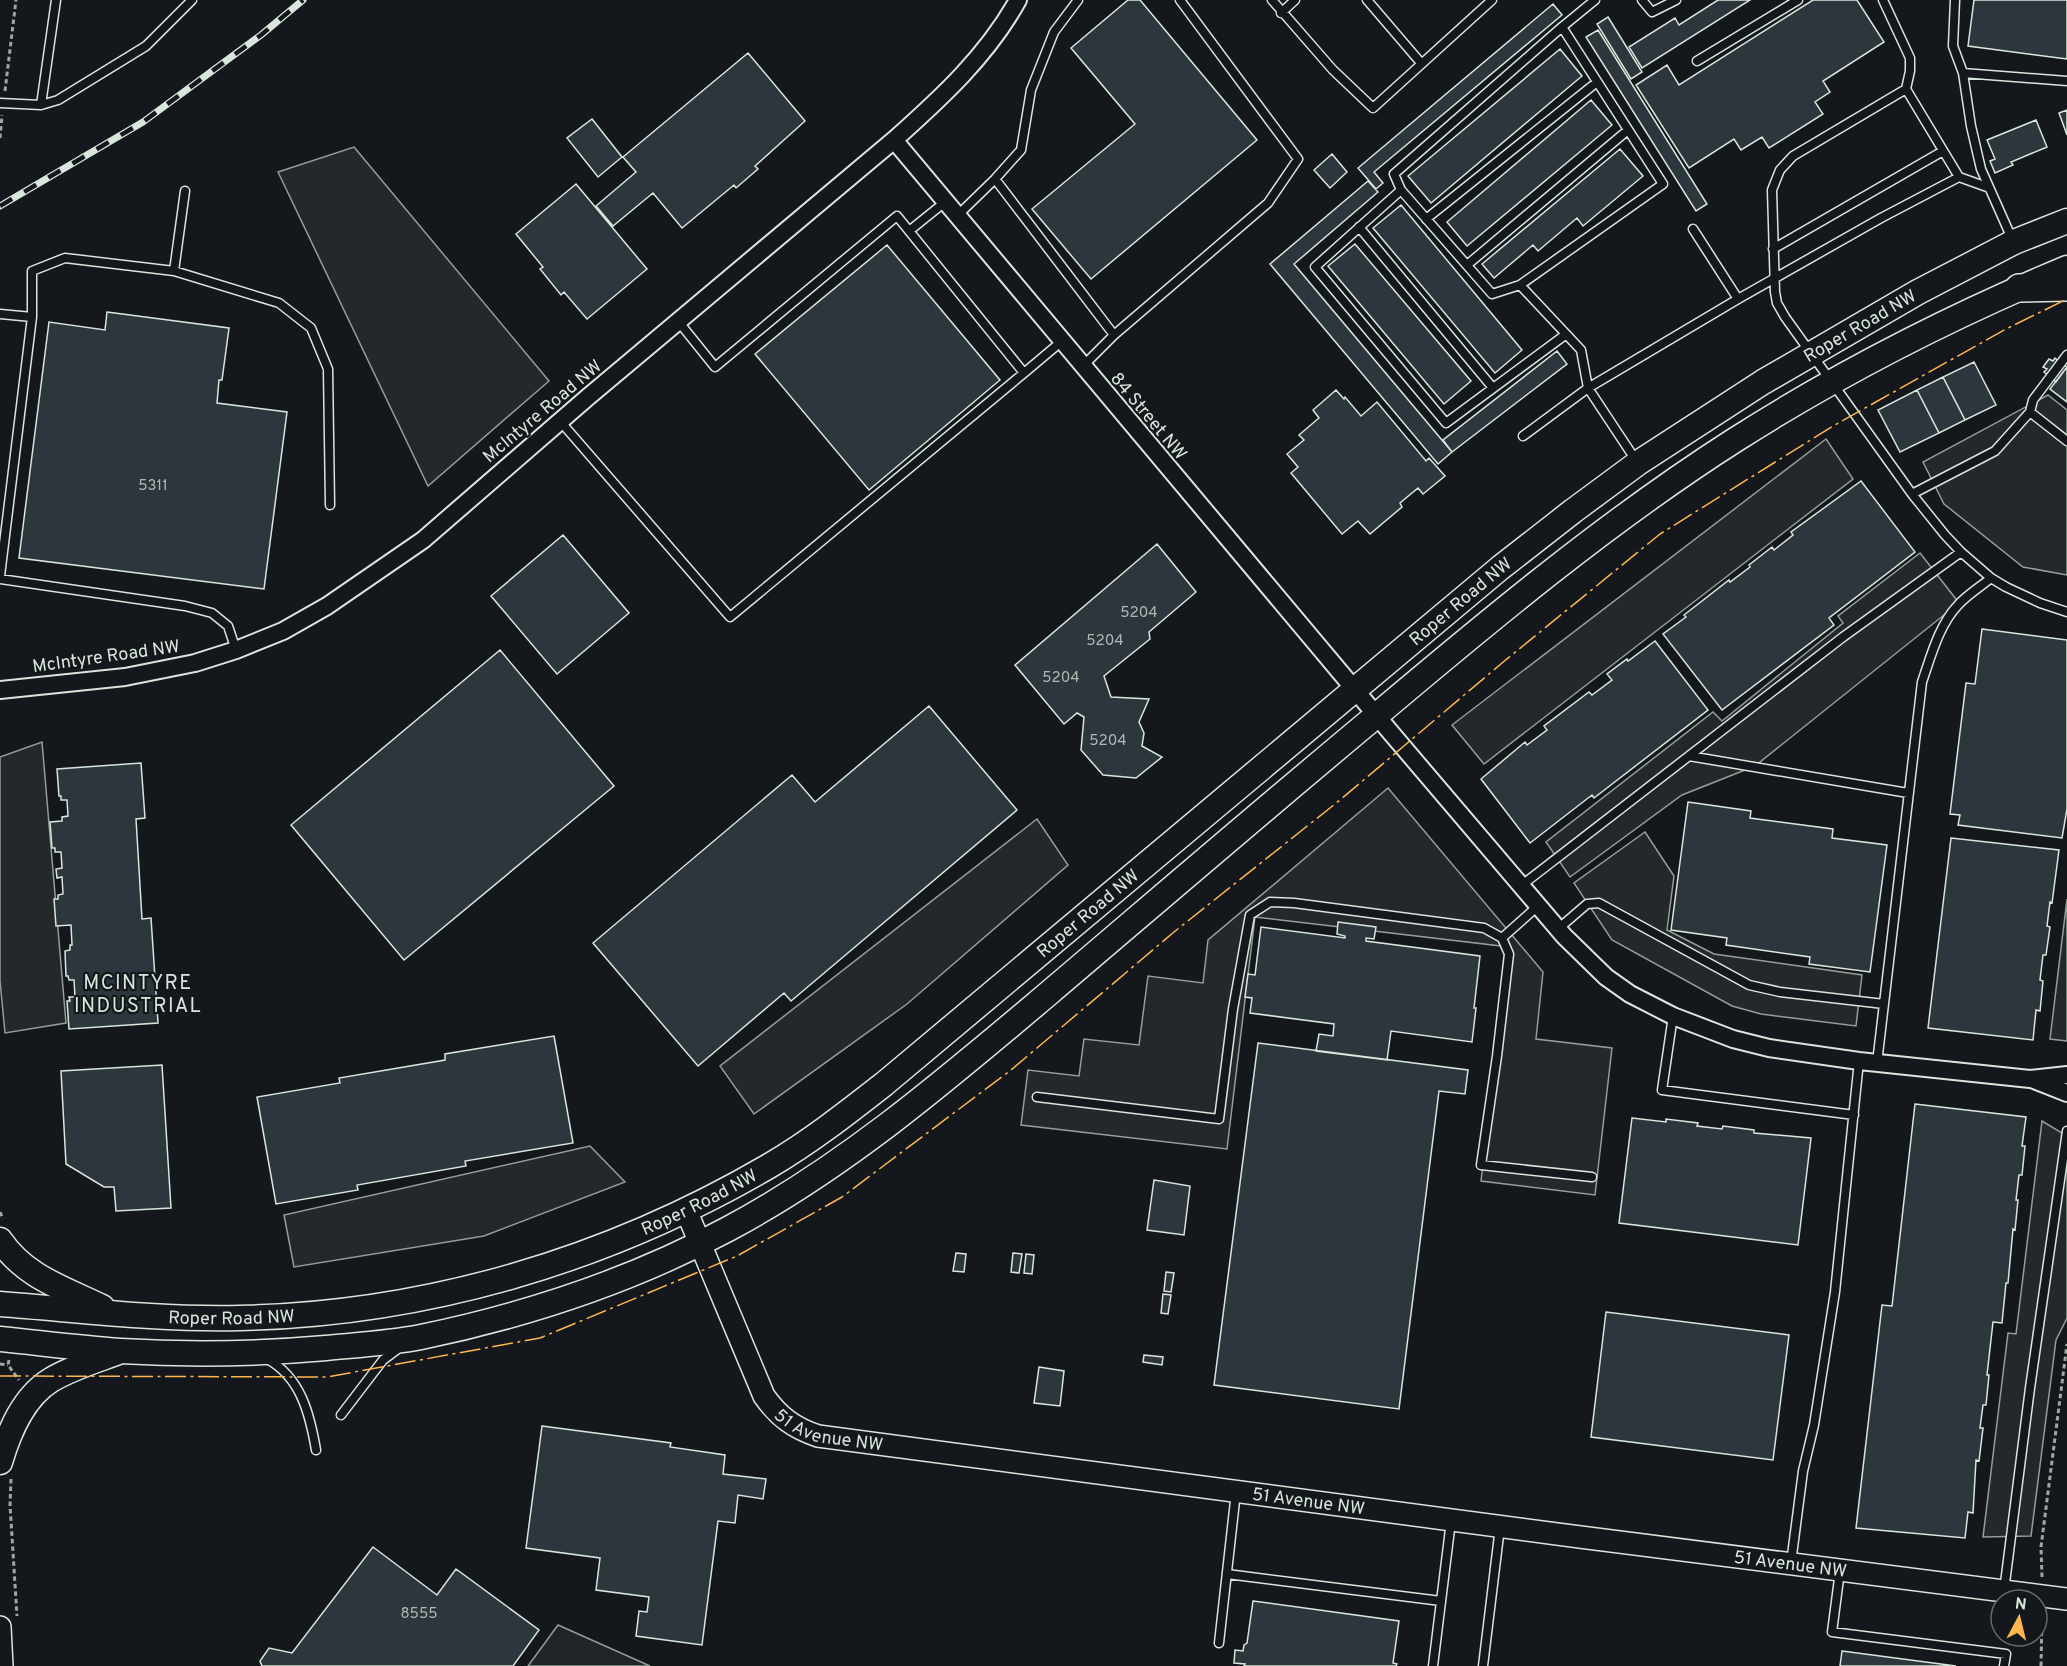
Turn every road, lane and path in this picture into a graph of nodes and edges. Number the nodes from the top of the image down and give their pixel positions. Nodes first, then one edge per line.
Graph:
1 (16, 0) edge
2 (56, 0) edge
3 (192, 0) edge
4 (1018, 0) edge
5 (1078, 0) edge
6 (1179, 0) edge
7 (1272, 0) edge
8 (1295, 0) edge
9 (1367, 0) edge
10 (1492, 0) edge
11 (1595, 0) edge
12 (1642, 0) edge
13 (1676, 0) edge
14 (1798, 0) edge
15 (1883, 0) edge
16 (1955, 0) edge
17 (1281, 13) junction
18 (1562, 27) junction
19 (1697, 61) dead end
20 (1421, 63) junction
21 (1964, 73) junction
22 (2067, 81) edge
23 (1597, 82) junction
24 (1906, 88) junction
25 (2, 103) edge
26 (41, 105) junction
27 (1628, 130) junction
28 (0, 138) edge
29 (894, 140) junction
30 (1943, 151) junction
31 (1959, 177) junction
32 (995, 179) junction
33 (1987, 187) junction
34 (1401, 190) junction
35 (185, 191) dead end
36 (945, 202) junction
37 (957, 216) junction
38 (1426, 219) junction
39 (2067, 221) edge
40 (1359, 227) junction
41 (1694, 229) dead end
42 (909, 231) junction
43 (2013, 242) junction
44 (1773, 249) junction
45 (1467, 265) junction
46 (2067, 268) edge
47 (174, 271) junction
48 (1774, 280) junction
49 (1520, 285) junction
50 (2067, 287) edge
51 (2019, 288) junction
52 (1738, 299) junction
53 (0, 314) edge
54 (32, 317) junction
55 (678, 321) junction
56 (1114, 335) junction
57 (1565, 335) junction
58 (1062, 341) junction
59 (1810, 354) junction
60 (2067, 355) edge
61 (1082, 366) junction
62 (1024, 373) junction
63 (1831, 383) junction
64 (1494, 388) junction
65 (1588, 388) junction
66 (2030, 412) junction
67 (560, 422) junction
68 (1523, 436) dead end
69 (2067, 441) edge
70 (1638, 463) junction
71 (1912, 494) junction
72 (330, 505) dead end
73 (1961, 552) junction
74 (0, 577) edge
75 (1991, 578) junction
76 (2067, 610) edge
77 (236, 650) junction
78 (0, 690) edge
79 (1356, 690) junction
80 (1376, 715) junction
81 (1689, 756) junction
82 (1908, 793) junction
83 (1522, 885) junction
84 (1539, 905) junction
85 (1558, 929) junction
86 (1502, 938) junction
87 (1884, 1004) junction
88 (1673, 1016) junction
89 (1859, 1061) junction
90 (1877, 1063) junction
91 (2067, 1075) edge
92 (2030, 1079) junction
93 (2067, 1093) edge
94 (1037, 1097) dead end
95 (1854, 1115) junction
96 (2067, 1131) edge
97 (1592, 1177) dead end
98 (686, 1210) junction
99 (0, 1239) edge
100 (700, 1244) junction
101 (0, 1304) edge
102 (118, 1314) junction
103 (419, 1337) junction
104 (2067, 1344) edge
105 (4, 1347) edge
106 (122, 1351) junction
107 (250, 1352) junction
108 (0, 1364) edge
109 (8, 1365) junction
110 (25, 1388) dead end
111 (341, 1415) dead end
112 (316, 1450) dead end
113 (5, 1470) edge
114 (1236, 1492) junction
115 (1452, 1521) junction
116 (1500, 1527) junction
117 (2043, 1562) dead end
118 (1790, 1563) junction
119 (1840, 1570) junction
120 (1227, 1574) junction
121 (1989, 1588) edge
122 (2004, 1588) edge
123 (2049, 1596) edge
124 (2067, 1599) edge
125 (1441, 1601) junction
126 (8, 1623) edge
127 (1219, 1643) dead end
128 (2041, 1648) edge
129 (2, 1666) edge
130 (1433, 1666) edge
131 (1483, 1666) edge
132 (2004, 1666) edge
133 (2041, 1666) edge

1 - 25 path
2 - 26 lane
3 - 26 lane
4 - 29 street, McIntyre Road NW
5 - 32 lane
6 - 56 lane
7 - 17 lane
8 - 17 lane
9 - 20 lane
10 - 20 lane
11 - 18 lane
12 - 13 lane
14 - 19 lane
15 - 24 lane
16 - 21 lane
17 - 20 lane
18 - 23 lane
18 - 34 lane
21 - 22 lane
21 - 33 lane
23 - 27 lane
23 - 38 lane
24 - 30 lane
24 - 44 lane
25 - 26 lane
25 - 28 path
27 - 45 lane
27 - 49 lane
29 - 36 street, 84 Street NW
29 - 55 street, McIntyre Road NW
30 - 31 lane
30 - 44 lane
31 - 33 lane
31 - 48 lane
32 - 37 lane
32 - 56 lane
33 - 43 lane
34 - 38 lane
34 - 40 lane
35 - 47 lane
36 - 37 street, 84 Street NW
36 - 42 lane
37 - 58 street, 84 Street NW
38 - 45 lane
39 - 43 main road, Roper Road NW
40 - 64 lane
40 - 64 lane
41 - 52 lane
42 - 55 lane
42 - 62 lane
43 - 59 main road, Roper Road NW
44 - 48 lane
45 - 49 lane
46 - 51 main road, Roper Road NW
47 - 54 lane
47 - 72 lane
48 - 52 lane
48 - 59 lane
49 - 57 lane
50 - 51 main road
51 - 63 main road, Roper Road NW
52 - 65 lane
53 - 54 lane
54 - 74 lane
55 - 67 street, McIntyre Road NW
56 - 61 lane
57 - 64 lane
57 - 65 lane
58 - 61 street, 84 Street NW
58 - 62 lane
59 - 63 lane
59 - 70 main road, Roper Road NW
60 - 66 lane
61 - 79 street, 84 Street NW
62 - 67 lane
63 - 71 lane
63 - 80 main road, Roper Road NW
65 - 68 lane
65 - 70 lane
66 - 69 lane
66 - 71 lane
67 - 77 street, McIntyre Road NW
70 - 79 main road, Roper Road NW
71 - 73 lane
73 - 75 lane
73 - 81 lane
74 - 77 lane
75 - 76 lane
75 - 82 lane
77 - 78 street, McIntyre Road NW
79 - 80 street, 84 Street NW
79 - 98 main road, Roper Road NW
80 - 83 street, 84 Street NW
80 - 100 main road, Roper Road NW
81 - 82 lane
81 - 83 lane
82 - 87 lane
83 - 84 street, 84 Street NW
84 - 85 street, 84 Street NW
84 - 86 lane
85 - 87 lane
85 - 88 street, 84 Street NW
86 - 94 lane
86 - 97 lane
87 - 90 lane
88 - 89 street, 84 Street NW
88 - 95 lane
89 - 90 street, 84 Street NW
89 - 95 lane
90 - 92 street, 84 Street NW
91 - 92 street
92 - 93 street
95 - 118 lane
96 - 122 lane
98 - 100 street, 51 Avenue NW
98 - 102 main road, Roper Road NW
99 - 102 main road
100 - 103 main road, Roper Road NW
100 - 114 street, 51 Avenue NW
101 - 102 main road, Roper Road NW
103 - 107 main road, Roper Road NW
103 - 111 lane
104 - 117 path
105 - 106 main road, Roper Road NW
105 - 109 path
106 - 107 main road, Roper Road NW
106 - 113 main road
107 - 112 lane
108 - 109 path
109 - 110 path
113 - 126 path
114 - 115 street, 51 Avenue NW
114 - 120 lane
115 - 116 street, 51 Avenue NW
115 - 125 lane
116 - 118 street, 51 Avenue NW
116 - 131 lane
118 - 119 street, 51 Avenue NW
119 - 121 street, 51 Avenue NW
119 - 132 lane
120 - 125 lane
120 - 127 lane
123 - 124 street, 51 Avenue NW
125 - 130 lane
126 - 129 street
128 - 133 path

